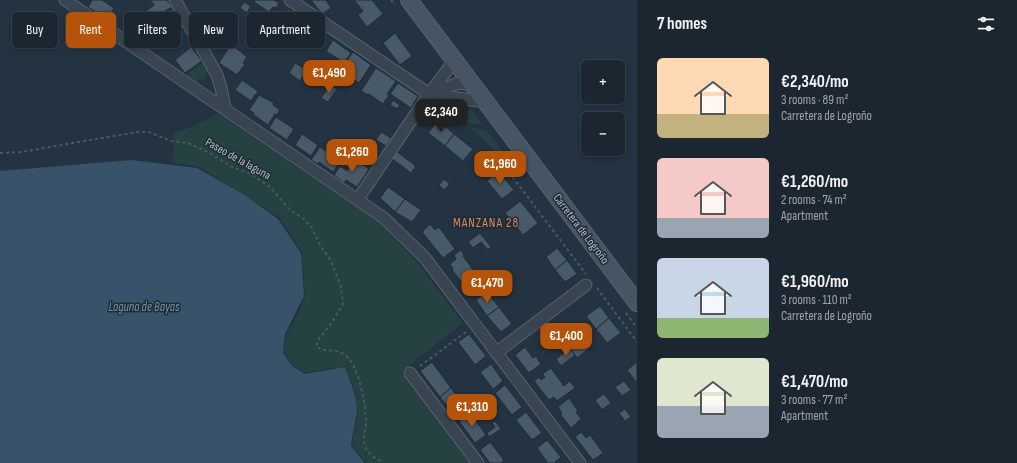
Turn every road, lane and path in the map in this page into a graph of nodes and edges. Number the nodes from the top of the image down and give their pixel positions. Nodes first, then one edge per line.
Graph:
1 (65, 0) edge
2 (175, 0) edge
3 (290, 0) edge
4 (409, 0) edge
5 (455, 60) junction
6 (473, 85) junction
7 (429, 94) junction
8 (486, 102) junction
9 (225, 108) junction
10 (0, 154) edge
11 (520, 170) dead end
12 (358, 199) junction
13 (590, 283) junction
14 (637, 304) edge
15 (475, 325) junction
16 (637, 342) edge
17 (496, 353) junction
18 (430, 359) dead end
19 (410, 373) dead end
20 (383, 463) edge
21 (478, 463) edge
22 (580, 463) edge

1 - 9 street
2 - 9 street
3 - 7 street
4 - 5 main road, Carretera de Logroño
5 - 6 main road, Carretera de Logroño
5 - 7 street
6 - 7 street
6 - 8 main road, Carretera de Logroño
7 - 8 street
7 - 12 street
8 - 14 main road, Carretera de Logroño
9 - 12 street
10 - 20 path, Paseo de la laguna
11 - 13 path
12 - 15 street
13 - 16 path
13 - 17 street
15 - 17 street
15 - 18 path
17 - 22 street
19 - 21 street

